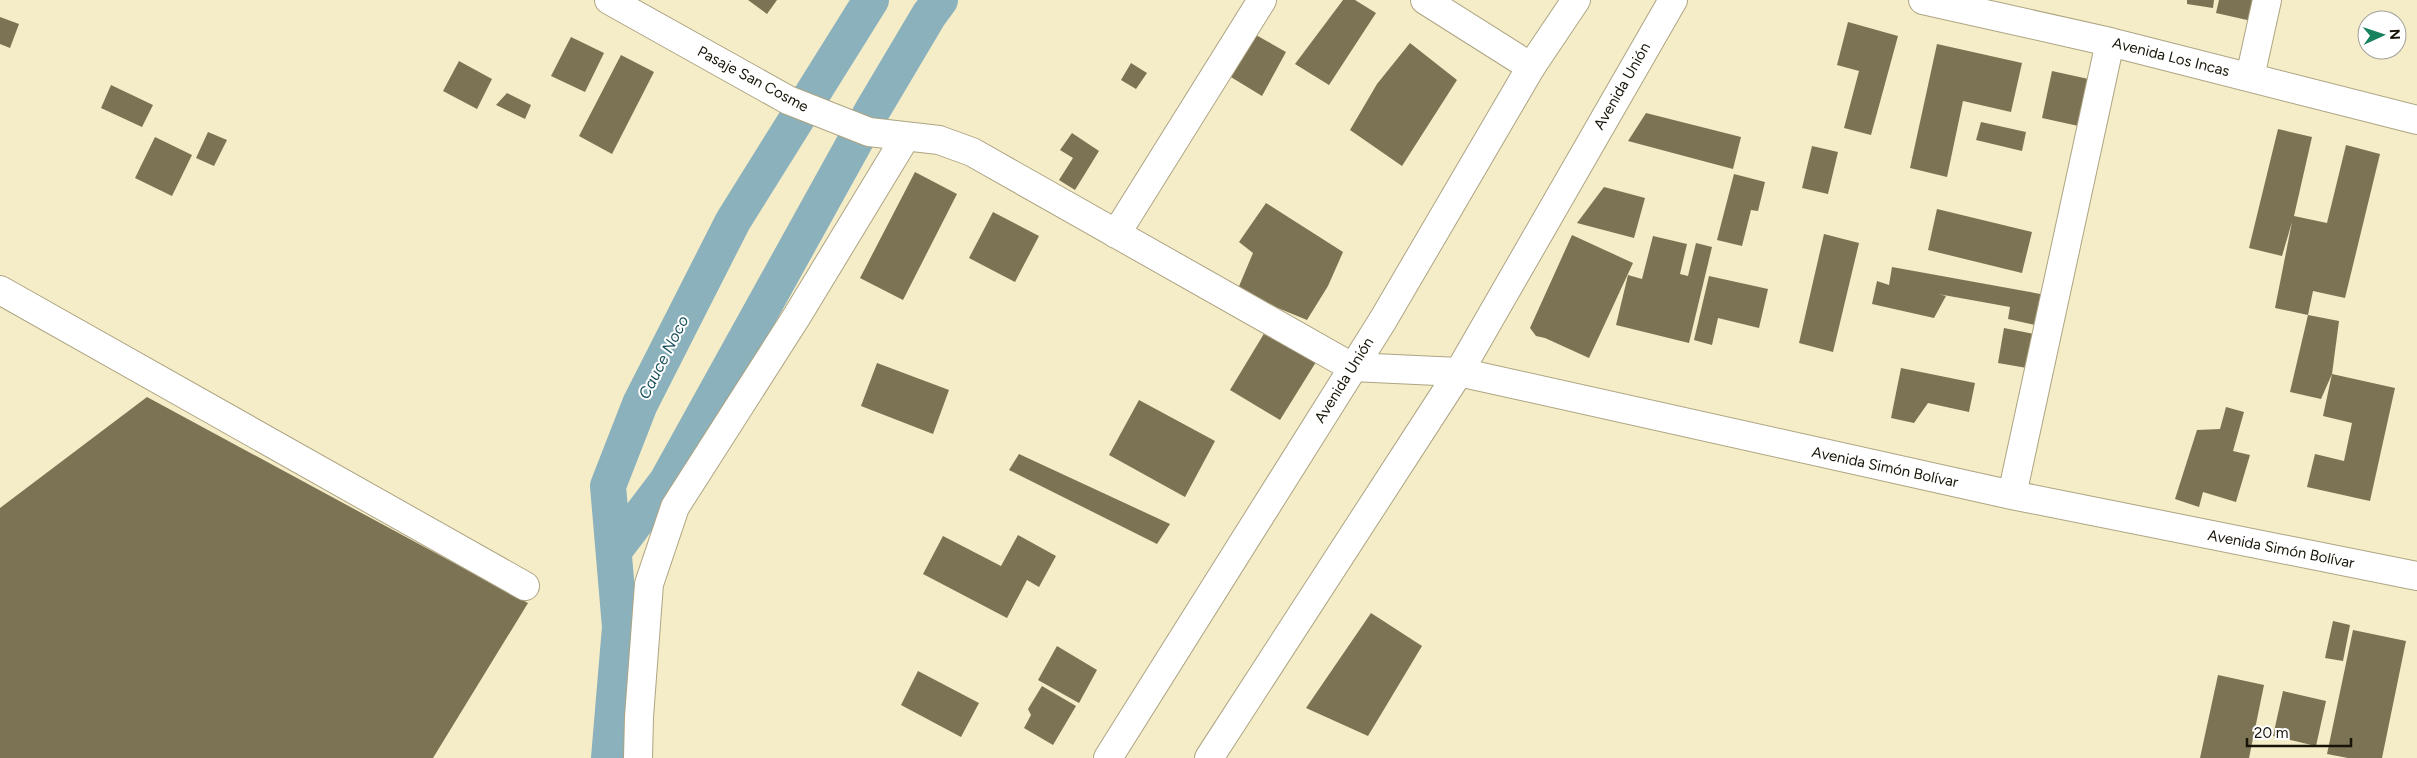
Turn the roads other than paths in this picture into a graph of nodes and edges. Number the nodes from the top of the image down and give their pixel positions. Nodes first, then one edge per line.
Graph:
1 (609, 0) edge
2 (1262, 0) edge
3 (1425, 0) edge
4 (1576, 0) edge
5 (1673, 0) edge
6 (1923, 0) edge
7 (2268, 0) edge
8 (2110, 42) junction
9 (1532, 67) junction
10 (2250, 78) junction
11 (2417, 120) edge
12 (905, 138) junction
13 (1116, 234) junction
14 (0, 290) edge
15 (1352, 367) junction
16 (1459, 372) junction
17 (2012, 495) junction
18 (2417, 576) edge
19 (525, 586) dead end
20 (638, 758) edge
21 (1108, 758) edge
22 (1209, 758) edge

1 - 12 street, Pasaje San Cosme
2 - 13 street
3 - 9 street
4 - 9 street, Avenida Unión
5 - 16 street, Avenida Unión
6 - 8 street, Avenida Los Incas
7 - 10 street
8 - 10 street, Avenida Los Incas
8 - 17 street
9 - 15 street, Avenida Unión
10 - 11 street, Avenida Los Incas
12 - 13 street, Pasaje San Cosme
12 - 20 street
13 - 15 street, Pasaje San Cosme
14 - 19 street
15 - 16 street, Avenida Simón Bolívar
15 - 21 street, Avenida Unión
16 - 17 street, Avenida Simón Bolívar
16 - 22 street, Avenida Unión
17 - 18 street, Avenida Simón Bolívar

